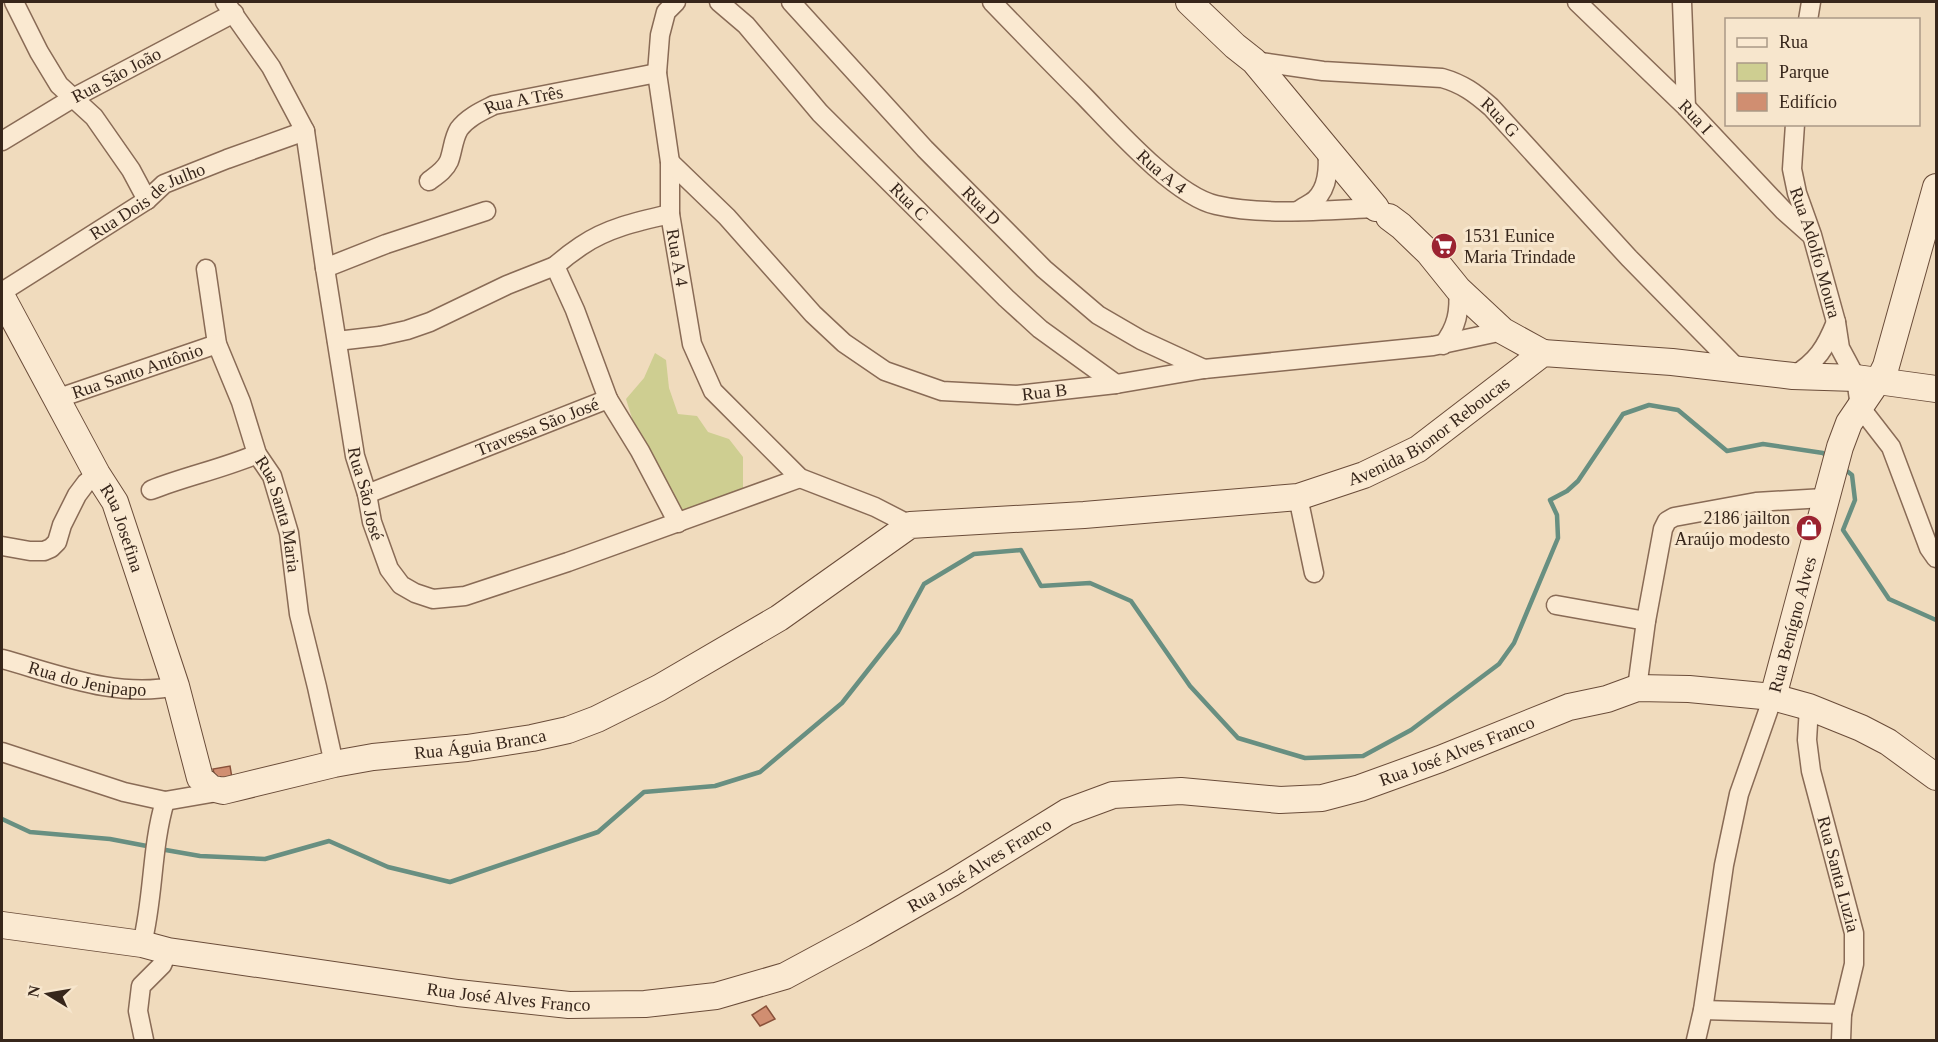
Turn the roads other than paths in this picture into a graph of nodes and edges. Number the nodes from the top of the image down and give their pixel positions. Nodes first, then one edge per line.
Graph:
1 (8, 2) edge
2 (14, 2) edge
3 (719, 2) edge
4 (791, 2) edge
5 (992, 2) edge
6 (1189, 2) edge
7 (1577, 2) edge
8 (1682, 2) edge
9 (1810, 2) edge
10 (2, 5) edge
11 (668, 5) edge
12 (230, 7) edge
13 (1808, 18) edge
14 (1254, 61) junction
15 (657, 73) junction
16 (73, 98) junction
17 (1686, 107) junction
18 (1795, 126) edge
19 (305, 131) junction
20 (2, 141) edge
21 (1327, 148) junction
22 (670, 162) junction
23 (429, 181) dead end
24 (1936, 187) edge
25 (147, 200) junction
26 (486, 211) dead end
27 (1298, 211) junction
28 (1382, 212) junction
29 (670, 214) junction
30 (1932, 226) edge
31 (1812, 235) junction
32 (555, 266) junction
33 (325, 268) junction
34 (206, 269) dead end
35 (1458, 289) junction
36 (2, 292) edge
37 (2, 297) edge
38 (1836, 322) junction
39 (1503, 331) junction
40 (337, 341) junction
41 (217, 344) junction
42 (1443, 345) junction
43 (1543, 353) junction
44 (1204, 369) junction
45 (1738, 369) junction
46 (1793, 376) junction
47 (1866, 380) junction
48 (1116, 384) junction
49 (1936, 389) edge
50 (56, 399) junction
51 (609, 399) junction
52 (1860, 407) junction
53 (257, 454) junction
54 (97, 474) junction
55 (800, 478) junction
56 (151, 490) dead end
57 (367, 494) junction
58 (1298, 497) junction
59 (1824, 498) junction
60 (678, 523) junction
61 (910, 525) junction
62 (2, 546) edge
63 (1936, 558) edge
64 (1314, 573) dead end
65 (1557, 604) dead end
66 (1646, 621) junction
67 (2, 659) edge
68 (176, 686) junction
69 (1637, 688) junction
70 (1773, 697) junction
71 (1809, 707) junction
72 (2, 752) edge
73 (334, 764) junction
74 (1936, 777) edge
75 (223, 791) junction
76 (165, 801) junction
77 (2, 925) edge
78 (142, 944) junction
79 (168, 951) junction
80 (1703, 1010) junction
81 (1842, 1014) junction
82 (144, 1041) edge
83 (1696, 1041) edge
84 (1841, 1041) edge

1 - 10 street
2 - 16 street
3 - 48 street, Rua C
4 - 44 street, Rua D
5 - 27 street, Rua A 4
6 - 14 main road
7 - 17 street, Rua I
8 - 17 street
9 - 13 street
11 - 15 street, Rua A 4
12 - 16 street, Rua São João
12 - 19 street, Rua São José
14 - 21 main road
14 - 45 street, Rua G
15 - 22 street, Rua A 4
15 - 23 street, Rua A Três
16 - 20 street, Rua São João
16 - 25 street
17 - 31 street, Rua I
18 - 31 street, Rua Adolfo Moura
19 - 25 street, Rua Dois de Julho
19 - 33 street, Rua São José
21 - 27 street
21 - 28 main road
22 - 29 street, Rua A 4
22 - 48 street, Rua B
24 - 30 main road, Rua Benígno Alves
25 - 36 street, Rua Dois de Julho
26 - 33 street
27 - 28 street, Rua A 4
28 - 35 main road
29 - 32 street
29 - 55 street, Rua A 4
30 - 47 main road, Rua Benígno Alves
31 - 38 street, Rua Adolfo Moura
32 - 40 street
32 - 51 street
33 - 40 street, Rua São José
34 - 41 street, Rua Santa Maria
35 - 39 main road
35 - 42 street
37 - 50 main road, Rua Josefina
38 - 46 street
38 - 47 street, Rua Adolfo Moura
39 - 42 street, Rua B
39 - 43 main road
40 - 57 street, Rua São José
41 - 50 street, Rua Santo Antônio
41 - 53 street, Rua Santa Maria
42 - 44 street, Rua B
43 - 45 main road
43 - 58 main road, Avenida Bionor Reboucas
44 - 48 street, Rua B
45 - 46 main road
46 - 47 main road
47 - 49 main road
47 - 52 main road, Rua Benígno Alves
50 - 54 main road, Rua Josefina
51 - 57 street, Travessa São José
51 - 60 street, Travessa São José
52 - 59 main road, Rua Benígno Alves
52 - 63 street
53 - 56 street
53 - 73 street, Rua Santa Maria
54 - 62 street
54 - 68 main road, Rua Josefina
55 - 60 street, Rua São José
55 - 61 street
57 - 60 street, Rua São José
58 - 61 main road, Avenida Bionor Reboucas
58 - 64 street
59 - 66 street
59 - 70 main road, Rua Benígno Alves
61 - 73 main road, Rua Águia Branca
65 - 66 street
66 - 69 street
67 - 68 street, Rua do Jenipapo
68 - 75 main road, Rua Josefina
69 - 70 main road, Rua José Alves Franco
69 - 79 main road, Rua José Alves Franco
70 - 71 main road, Rua José Alves Franco
70 - 80 street, Rua Benígno Alves
71 - 74 main road, Rua José Alves Franco
71 - 81 street, Rua Santa Luzia
72 - 76 street, Rua Águia Branca
73 - 75 main road, Rua Águia Branca
75 - 76 street, Rua Águia Branca
76 - 78 street
77 - 78 main road, Rua José Alves Franco
78 - 79 main road, Rua José Alves Franco
79 - 82 street
80 - 81 street
80 - 83 street, Rua Benígno Alves
81 - 84 street, Rua Santa Luzia

